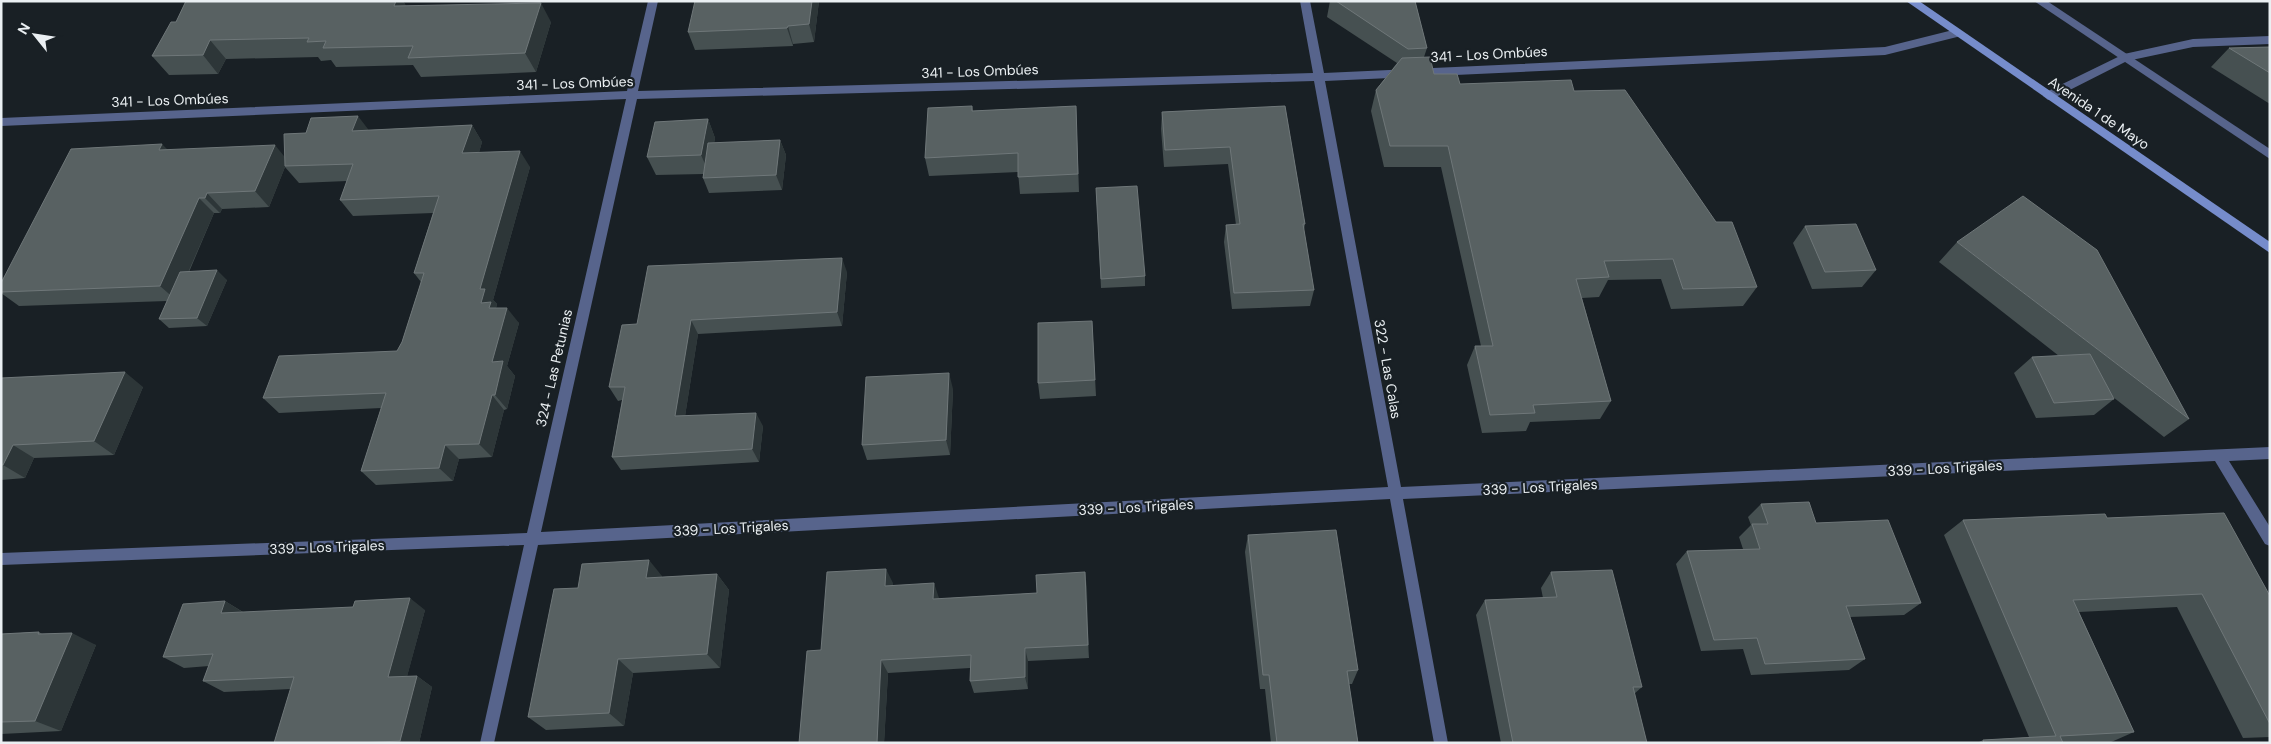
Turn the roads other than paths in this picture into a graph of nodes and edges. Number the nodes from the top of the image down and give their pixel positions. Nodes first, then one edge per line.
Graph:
1 (653, 1) edge
2 (1305, 1) edge
3 (1911, 1) edge
4 (2039, 1) edge
5 (1957, 33) junction
6 (2270, 40) edge
7 (2124, 58) junction
8 (1319, 77) junction
9 (632, 95) junction
10 (2048, 96) junction
11 (1, 122) edge
12 (2270, 155) edge
13 (2270, 248) edge
14 (2270, 452) edge
15 (2219, 456) junction
16 (1396, 494) junction
17 (531, 539) junction
18 (2270, 540) edge
19 (1, 559) edge
20 (487, 743) edge
21 (1441, 743) edge

1 - 9 street, 324 - Las Petunias
2 - 8 street, 322 - Las Calas
3 - 5 main road, Avenida 1 de Mayo
4 - 7 street
5 - 8 street, 341 - Los Ombúes
5 - 10 main road, Avenida 1 de Mayo
6 - 7 street
7 - 10 street
7 - 12 street
8 - 9 street, 341 - Los Ombúes
8 - 16 street, 322 - Las Calas
9 - 11 street, 341 - Los Ombúes
9 - 17 street, 324 - Las Petunias
10 - 13 main road, Avenida 1 de Mayo
14 - 15 street, 339 - Los Trigales
15 - 16 street, 339 - Los Trigales
15 - 18 street
16 - 17 street, 339 - Los Trigales
16 - 21 street, 322 - Las Calas
17 - 19 street, 339 - Los Trigales
17 - 20 street, 324 - Las Petunias

